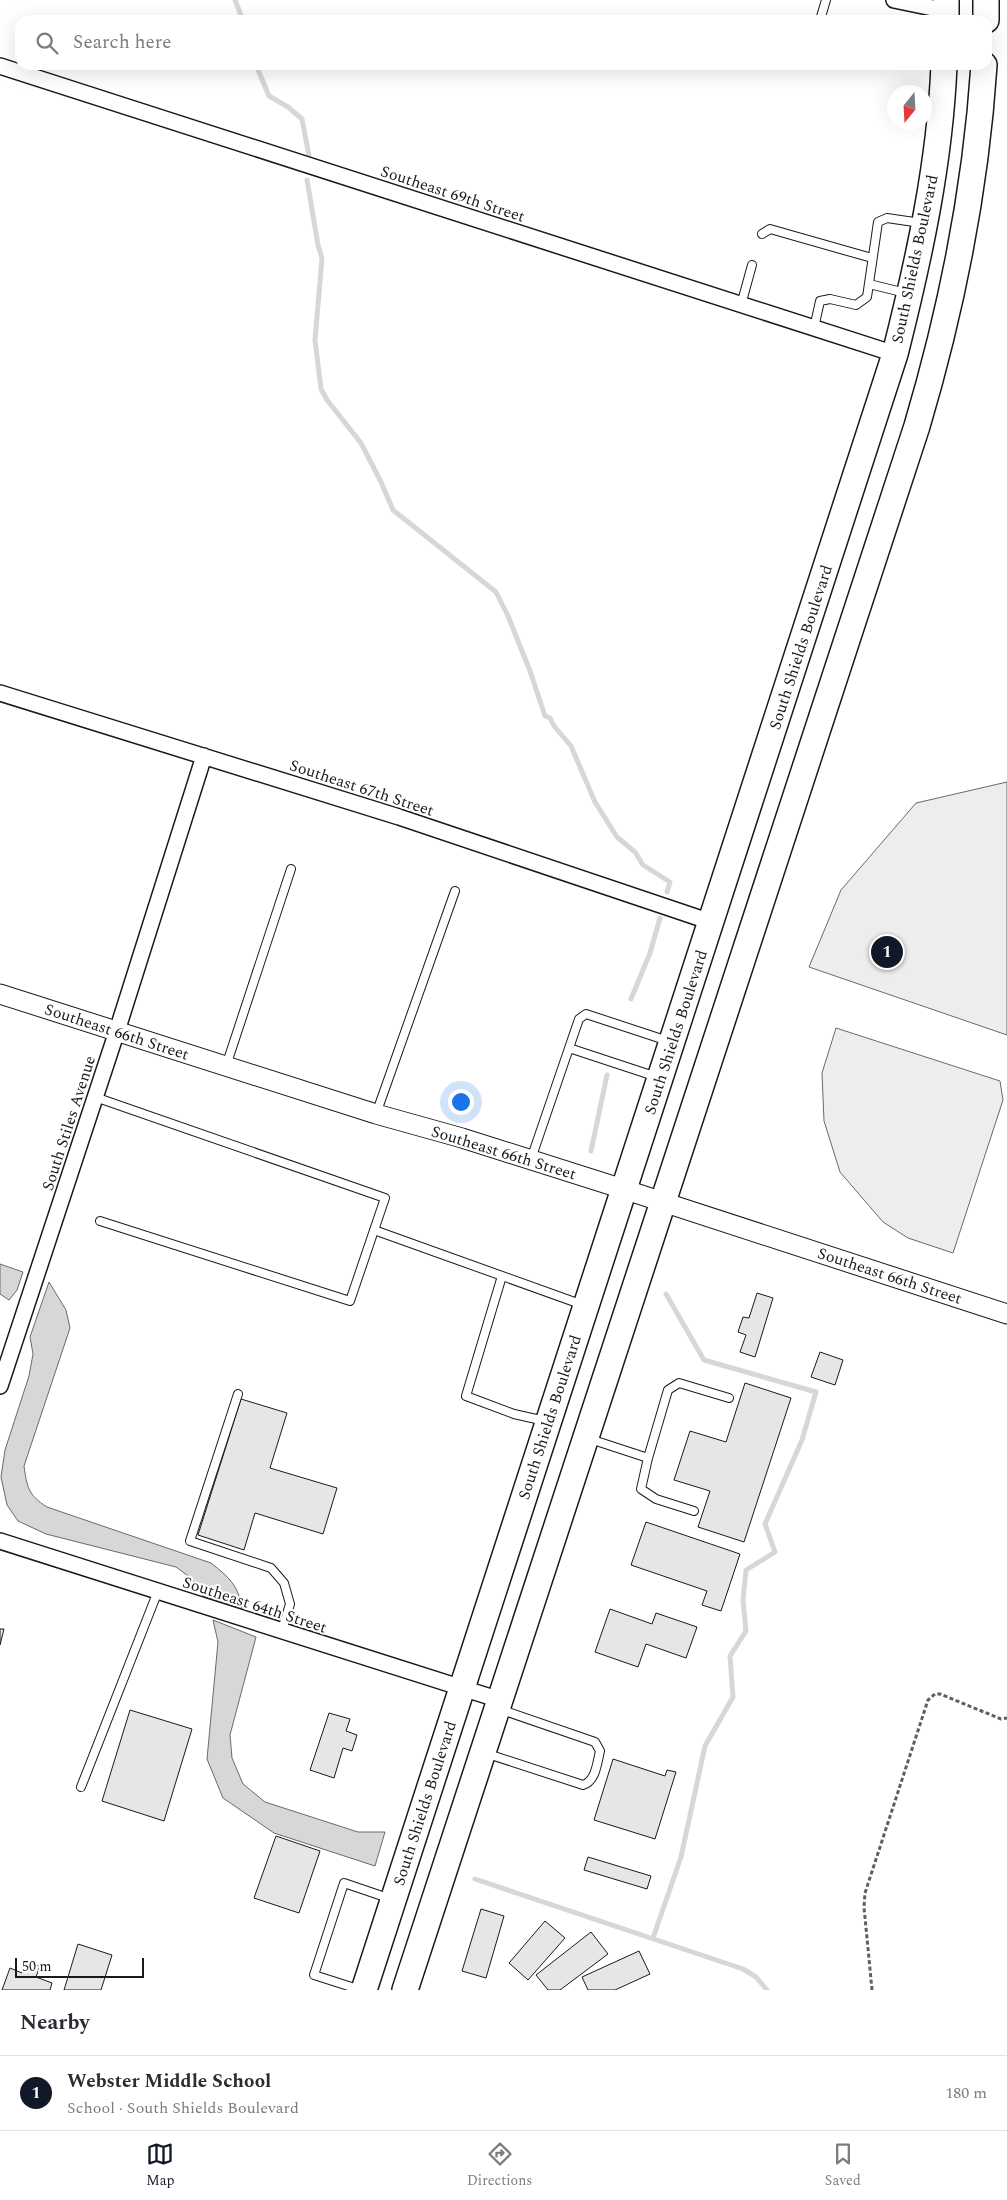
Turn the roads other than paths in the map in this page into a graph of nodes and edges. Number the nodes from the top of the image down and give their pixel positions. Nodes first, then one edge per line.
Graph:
1 (826, 0) edge
2 (894, 0) edge
3 (986, 0) edge
4 (946, 10) edge
5 (822, 15) edge
6 (986, 15) edge
7 (0, 66) edge
8 (942, 70) edge
9 (984, 70) edge
10 (925, 224) junction
11 (762, 234) dead end
12 (872, 258) junction
13 (752, 265) dead end
14 (869, 284) junction
15 (910, 294) junction
16 (741, 304) junction
17 (814, 328) junction
18 (895, 354) junction
19 (0, 693) edge
20 (204, 756) junction
21 (292, 869) dead end
22 (455, 891) dead end
23 (711, 922) junction
24 (0, 994) edge
25 (117, 1031) junction
26 (672, 1042) junction
27 (569, 1048) junction
28 (226, 1066) junction
29 (660, 1078) junction
30 (95, 1097) junction
31 (376, 1114) junction
32 (531, 1159) junction
33 (623, 1189) junction
34 (665, 1202) junction
35 (100, 1221) dead end
36 (374, 1230) junction
37 (502, 1276) junction
38 (585, 1306) junction
39 (1007, 1314) edge
40 (0, 1386) edge
41 (238, 1394) dead end
42 (729, 1398) dead end
43 (548, 1421) junction
44 (586, 1438) junction
45 (648, 1458) junction
46 (694, 1510) dead end
47 (0, 1541) edge
48 (158, 1591) junction
49 (282, 1630) junction
50 (461, 1688) junction
51 (498, 1704) junction
52 (483, 1752) junction
53 (81, 1787) dead end
54 (393, 1900) junction
55 (363, 1990) edge
56 (406, 1990) edge

1 - 5 lane
2 - 4 street
3 - 6 main road
7 - 16 street, Southeast 69th Street
8 - 10 main road, South Shields Boulevard
9 - 34 main road
10 - 12 lane
10 - 15 main road, South Shields Boulevard
11 - 12 lane
12 - 14 lane
13 - 16 lane
14 - 15 lane
14 - 17 lane
15 - 18 main road, South Shields Boulevard
16 - 17 street, Southeast 69th Street
17 - 18 street, Southeast 69th Street
18 - 23 main road, South Shields Boulevard
19 - 20 street, Southeast 67th Street
20 - 23 street, Southeast 67th Street
20 - 25 street, South Stiles Avenue
21 - 28 lane
22 - 31 lane
23 - 26 main road, South Shields Boulevard
24 - 25 street, Southeast 66th Street
25 - 28 street, Southeast 66th Street
25 - 30 street, South Stiles Avenue
26 - 27 lane
26 - 29 main road, South Shields Boulevard
27 - 29 lane
27 - 32 lane
28 - 31 street, Southeast 66th Street
29 - 33 main road, South Shields Boulevard
30 - 36 lane
30 - 40 street, South Stiles Avenue
31 - 32 street, Southeast 66th Street
32 - 33 street, Southeast 66th Street
33 - 34 street, Southeast 66th Street
33 - 38 main road, South Shields Boulevard
34 - 39 street, Southeast 66th Street
34 - 44 main road
35 - 36 lane
36 - 37 lane
37 - 38 lane
37 - 43 lane
38 - 43 main road, South Shields Boulevard
41 - 49 lane
42 - 45 lane
43 - 50 main road, South Shields Boulevard
44 - 45 lane
44 - 51 main road
45 - 46 lane
47 - 48 street, Southeast 64th Street
48 - 49 street, Southeast 64th Street
48 - 53 lane
49 - 50 street, Southeast 64th Street
50 - 51 street, Southeast 64th Street
50 - 54 main road, South Shields Boulevard
51 - 52 main road
51 - 52 lane
52 - 56 main road
54 - 55 main road, South Shields Boulevard
54 - 55 lane

